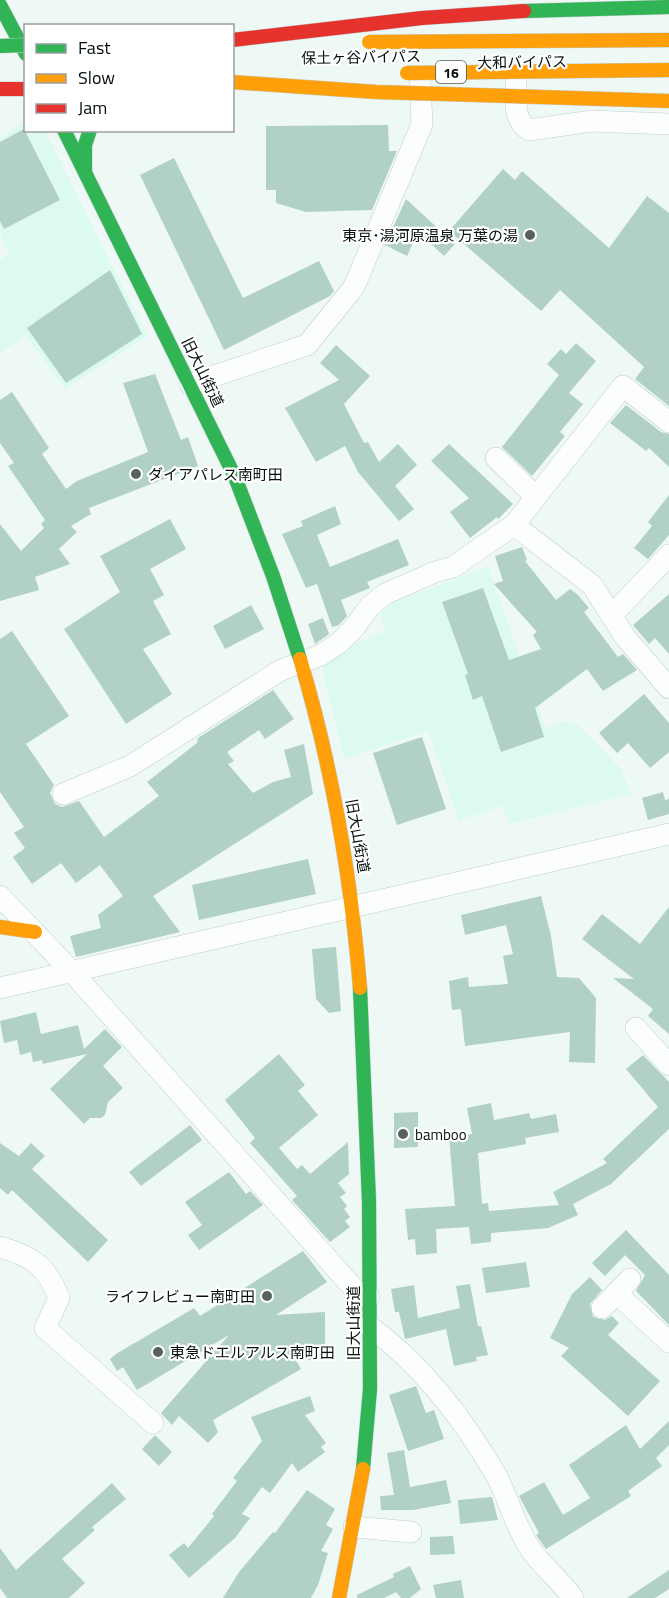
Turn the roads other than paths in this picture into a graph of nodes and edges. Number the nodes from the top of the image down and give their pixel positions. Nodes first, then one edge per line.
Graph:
1 (517, 0) edge
2 (0, 5) edge
3 (669, 7) edge
4 (669, 26) edge
5 (517, 28) junction
6 (13, 32) edge
7 (234, 32) edge
8 (669, 40) edge
9 (234, 42) edge
10 (234, 42) edge
11 (24, 45) edge
12 (0, 46) edge
13 (24, 51) edge
14 (669, 70) edge
15 (398, 73) dead end
16 (234, 74) edge
17 (315, 74) dead end
18 (0, 75) edge
19 (669, 77) edge
20 (516, 78) junction
21 (24, 80) edge
22 (420, 81) junction
23 (234, 84) edge
24 (234, 84) edge
25 (0, 89) edge
26 (669, 101) edge
27 (669, 124) edge
28 (65, 132) edge
29 (89, 132) edge
30 (85, 171) junction
31 (190, 384) junction
32 (669, 422) edge
33 (496, 458) dead end
34 (536, 497) junction
35 (514, 525) junction
36 (669, 555) edge
37 (612, 615) junction
38 (300, 662) junction
39 (669, 688) edge
40 (63, 794) dead end
41 (669, 834) edge
42 (0, 896) edge
43 (353, 906) junction
44 (0, 927) edge
45 (35, 932) junction
46 (72, 972) junction
47 (0, 988) edge
48 (636, 1028) dead end
49 (669, 1065) edge
50 (0, 1247) edge
51 (616, 1293) dead end
52 (369, 1297) junction
53 (369, 1326) junction
54 (669, 1342) edge
55 (153, 1423) dead end
56 (354, 1527) junction
57 (411, 1532) dead end
58 (339, 1598) edge
59 (573, 1598) edge

1 - 5 street
2 - 6 main road
3 - 9 main road, bridge
4 - 5 main road
5 - 7 main road
5 - 20 street
6 - 13 main road
8 - 10 main road, 保土ヶ谷バイパス / 16, bridge
11 - 12 main road, bridge
14 - 15 main road, 保土ヶ谷バイパス / 16, bridge
16 - 17 main road, 保土ヶ谷バイパス
18 - 21 main road
19 - 20 main road, 大和バイパス / 16
20 - 22 main road, 大和バイパス / 16
20 - 27 street
21 - 25 main road
22 - 23 main road, 大和バイパス / 16
22 - 31 street
24 - 26 main road, bridge
28 - 30 main road, 旧大山街道
29 - 30 main road
30 - 31 main road, 旧大山街道
31 - 38 main road, 旧大山街道
32 - 34 street
33 - 34 street
34 - 35 street
35 - 37 street
35 - 38 street
36 - 37 street
37 - 39 street
38 - 40 street
38 - 43 main road, 旧大山街道
41 - 43 street
42 - 45 street
43 - 46 street
43 - 52 main road, 旧大山街道
44 - 45 main road
45 - 46 street
46 - 47 street
46 - 52 street
48 - 49 street
50 - 55 street
51 - 54 street
52 - 53 main road, 旧大山街道
53 - 56 main road, 旧大山街道
53 - 59 street
56 - 57 street
56 - 58 main road, 旧大山街道

